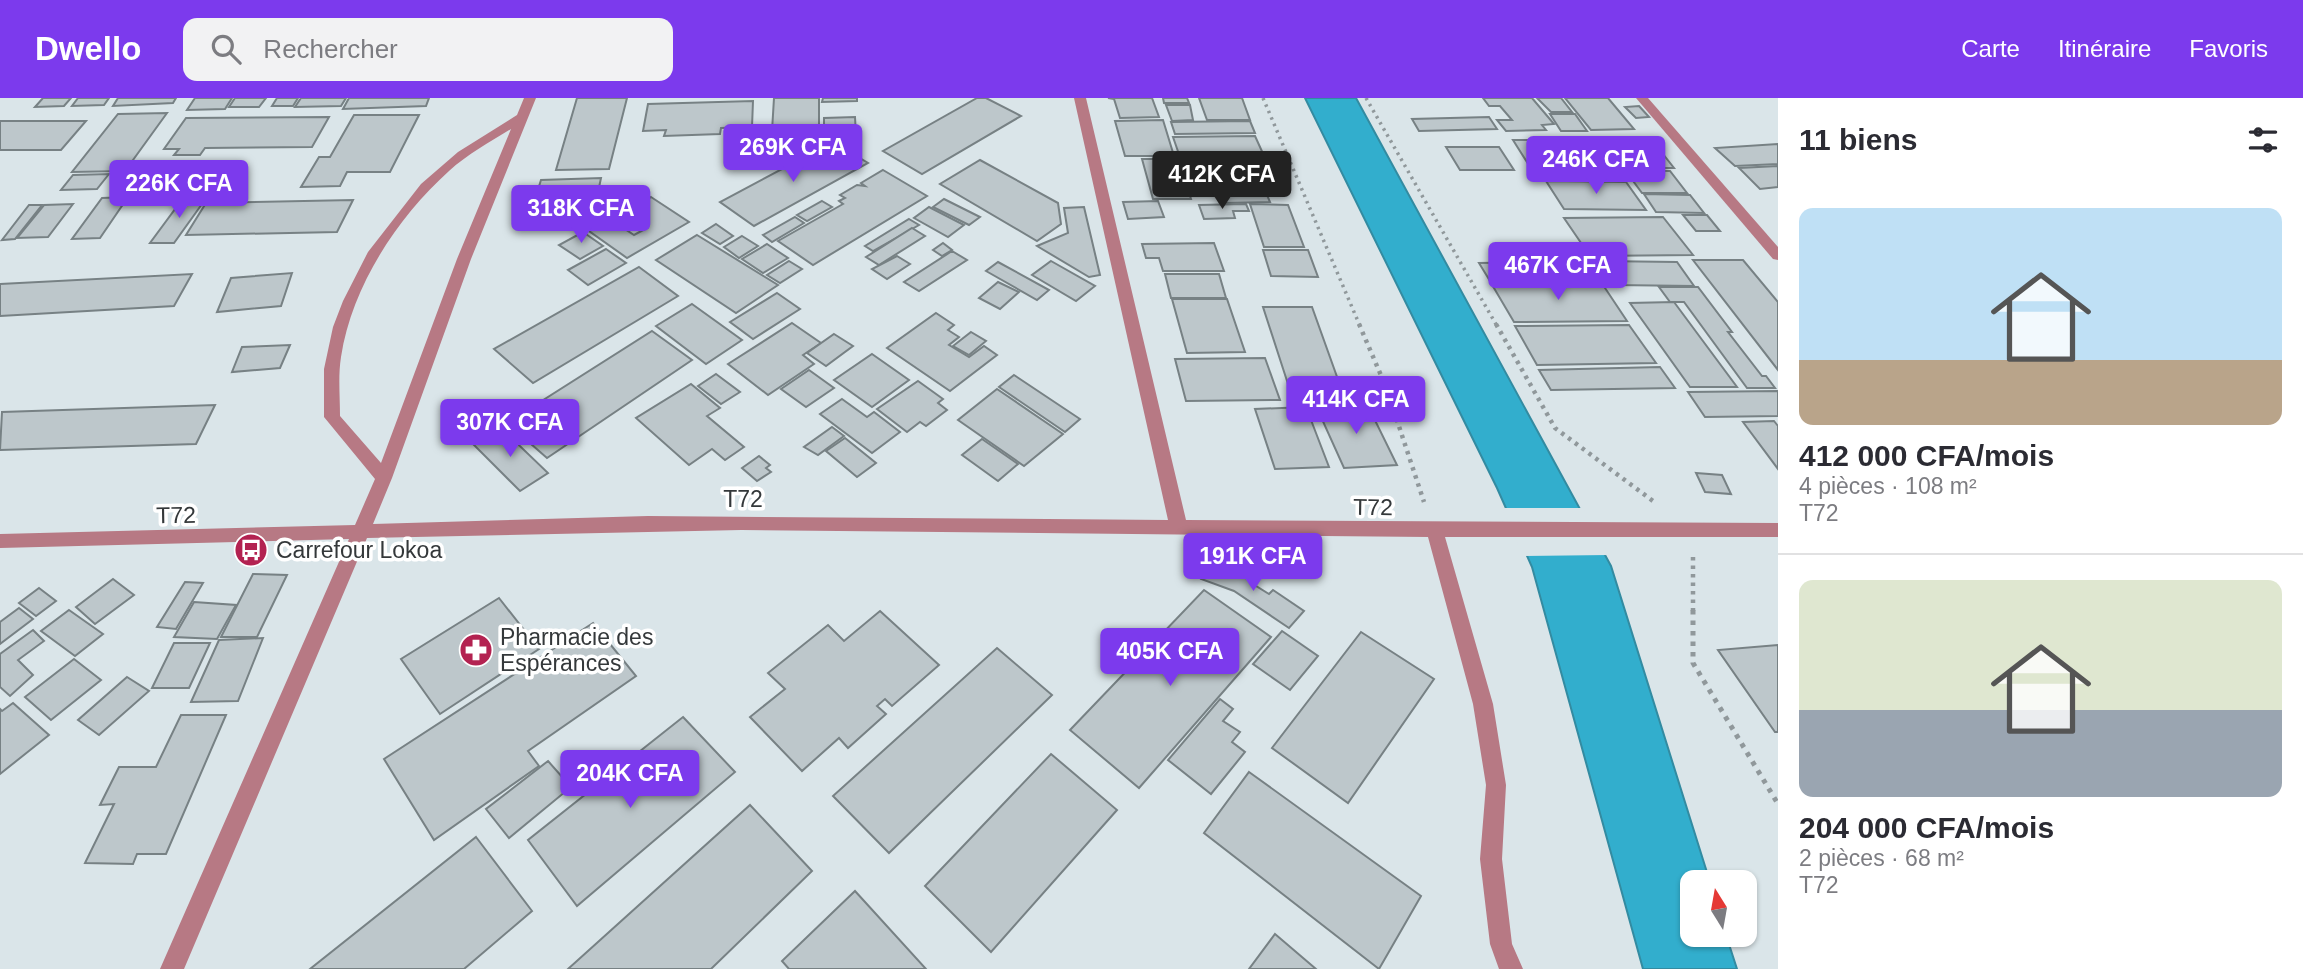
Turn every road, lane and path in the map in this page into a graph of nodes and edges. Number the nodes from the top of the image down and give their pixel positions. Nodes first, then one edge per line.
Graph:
1 (530, 98) edge
2 (1080, 98) edge
3 (1263, 98) edge
4 (1366, 98) edge
5 (1642, 98) edge
6 (521, 118) junction
7 (1778, 256) edge
8 (384, 478) junction
9 (1179, 528) junction
10 (1778, 530) edge
11 (1693, 531) junction
12 (1435, 532) junction
13 (360, 534) junction
14 (0, 541) edge
15 (1778, 804) edge
16 (172, 969) edge
17 (1511, 969) edge

1 - 6 street
2 - 9 street
3 - 12 path
4 - 11 path
5 - 7 street
6 - 8 street
6 - 8 street
8 - 13 street
9 - 12 street, T72
9 - 13 street, T72
10 - 11 street, T72
11 - 12 street, T72
11 - 15 path
12 - 17 street
13 - 14 street, T72
13 - 16 street

